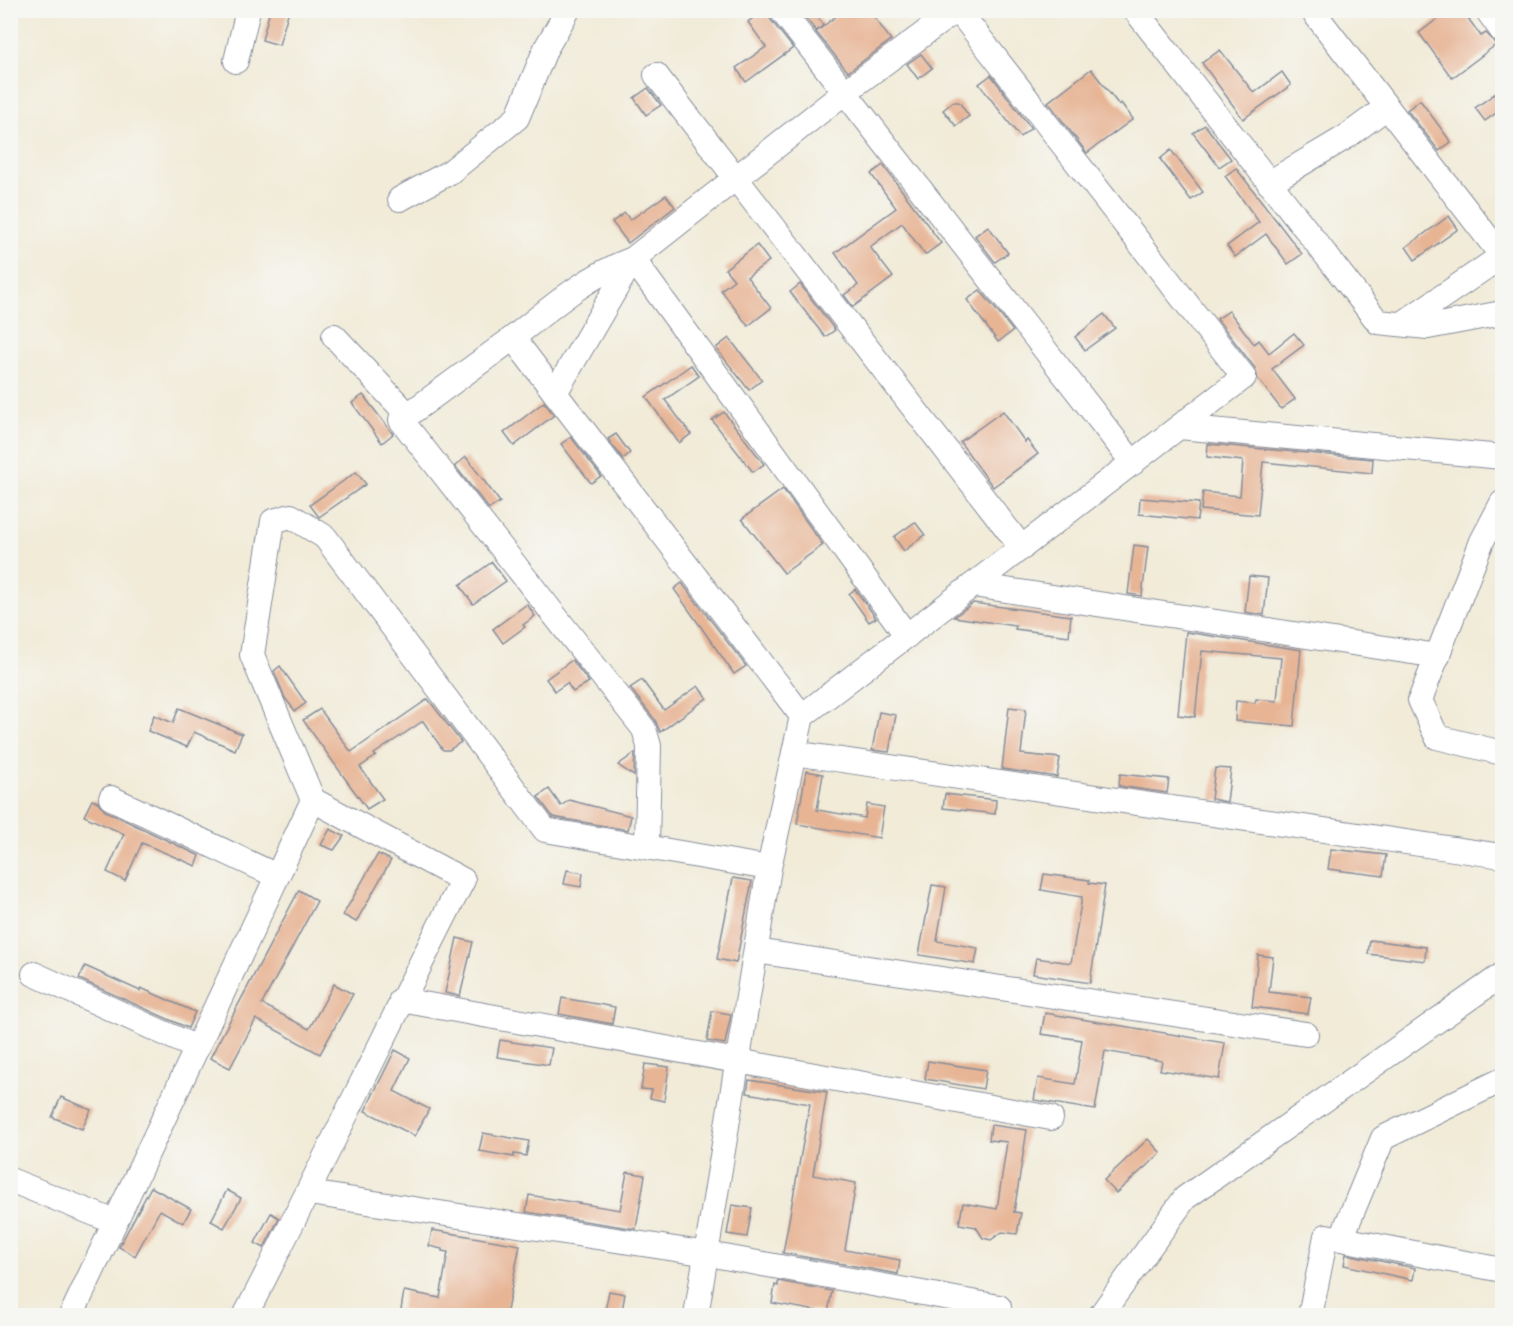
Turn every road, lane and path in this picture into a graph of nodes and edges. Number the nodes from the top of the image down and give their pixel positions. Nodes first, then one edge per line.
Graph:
1 (248, 10) edge
2 (568, 10) edge
3 (781, 10) edge
4 (957, 10) edge
5 (1135, 10) edge
6 (1312, 10) edge
7 (1487, 10) edge
8 (1503, 31) edge
9 (236, 61) dead end
10 (656, 75) dead end
11 (845, 92) junction
12 (1387, 107) junction
13 (735, 178) junction
14 (1269, 183) junction
15 (400, 199) dead end
16 (1502, 256) edge
17 (633, 259) junction
18 (1503, 314) edge
19 (1402, 324) junction
20 (334, 336) dead end
21 (513, 338) junction
22 (555, 393) junction
23 (408, 415) junction
24 (1179, 427) junction
25 (1503, 457) edge
26 (1133, 463) junction
27 (1503, 503) edge
28 (1022, 548) junction
29 (973, 585) junction
30 (907, 636) junction
31 (1438, 656) junction
32 (802, 716) junction
33 (794, 753) junction
34 (1503, 753) edge
35 (111, 798) dead end
36 (313, 800) junction
37 (647, 847) junction
38 (1503, 856) edge
39 (769, 868) junction
40 (277, 876) junction
41 (756, 951) junction
42 (34, 974) dead end
43 (1503, 975) edge
44 (401, 1000) junction
45 (1306, 1034) dead end
46 (197, 1048) junction
47 (738, 1061) junction
48 (1503, 1080) edge
49 (1051, 1118) dead end
50 (10, 1180) edge
51 (309, 1193) junction
52 (115, 1222) junction
53 (1341, 1239) junction
54 (707, 1259) junction
55 (1503, 1270) edge
56 (999, 1307) dead end
57 (71, 1316) edge
58 (246, 1316) edge
59 (696, 1316) edge
60 (1100, 1316) edge
61 (1310, 1316) edge

1 - 9 street
2 - 15 street
3 - 11 street
4 - 11 street
4 - 24 street
5 - 14 street
6 - 12 street
7 - 8 street
10 - 13 street
11 - 13 street
11 - 26 street
12 - 14 street
12 - 16 street
13 - 17 street
13 - 28 street
14 - 19 street
16 - 19 street
17 - 21 street
17 - 22 street
17 - 30 street
18 - 19 street
20 - 23 street
21 - 22 street
21 - 23 street
22 - 32 street
23 - 37 street
24 - 25 street
24 - 26 street
26 - 28 street
27 - 31 street
28 - 29 street
29 - 30 street
29 - 31 street
30 - 32 street
31 - 34 street
32 - 33 street
33 - 38 street
33 - 39 street
35 - 40 street
36 - 37 street
36 - 40 street
36 - 44 street
37 - 39 street
39 - 41 street
40 - 46 street
41 - 45 street
41 - 47 street
42 - 46 street
43 - 60 street
44 - 47 street
44 - 51 street
46 - 52 street
47 - 49 street
47 - 54 street
48 - 53 street
50 - 52 street
51 - 54 street
51 - 58 street
52 - 57 street
53 - 55 street
53 - 61 street
54 - 56 street
54 - 59 street

